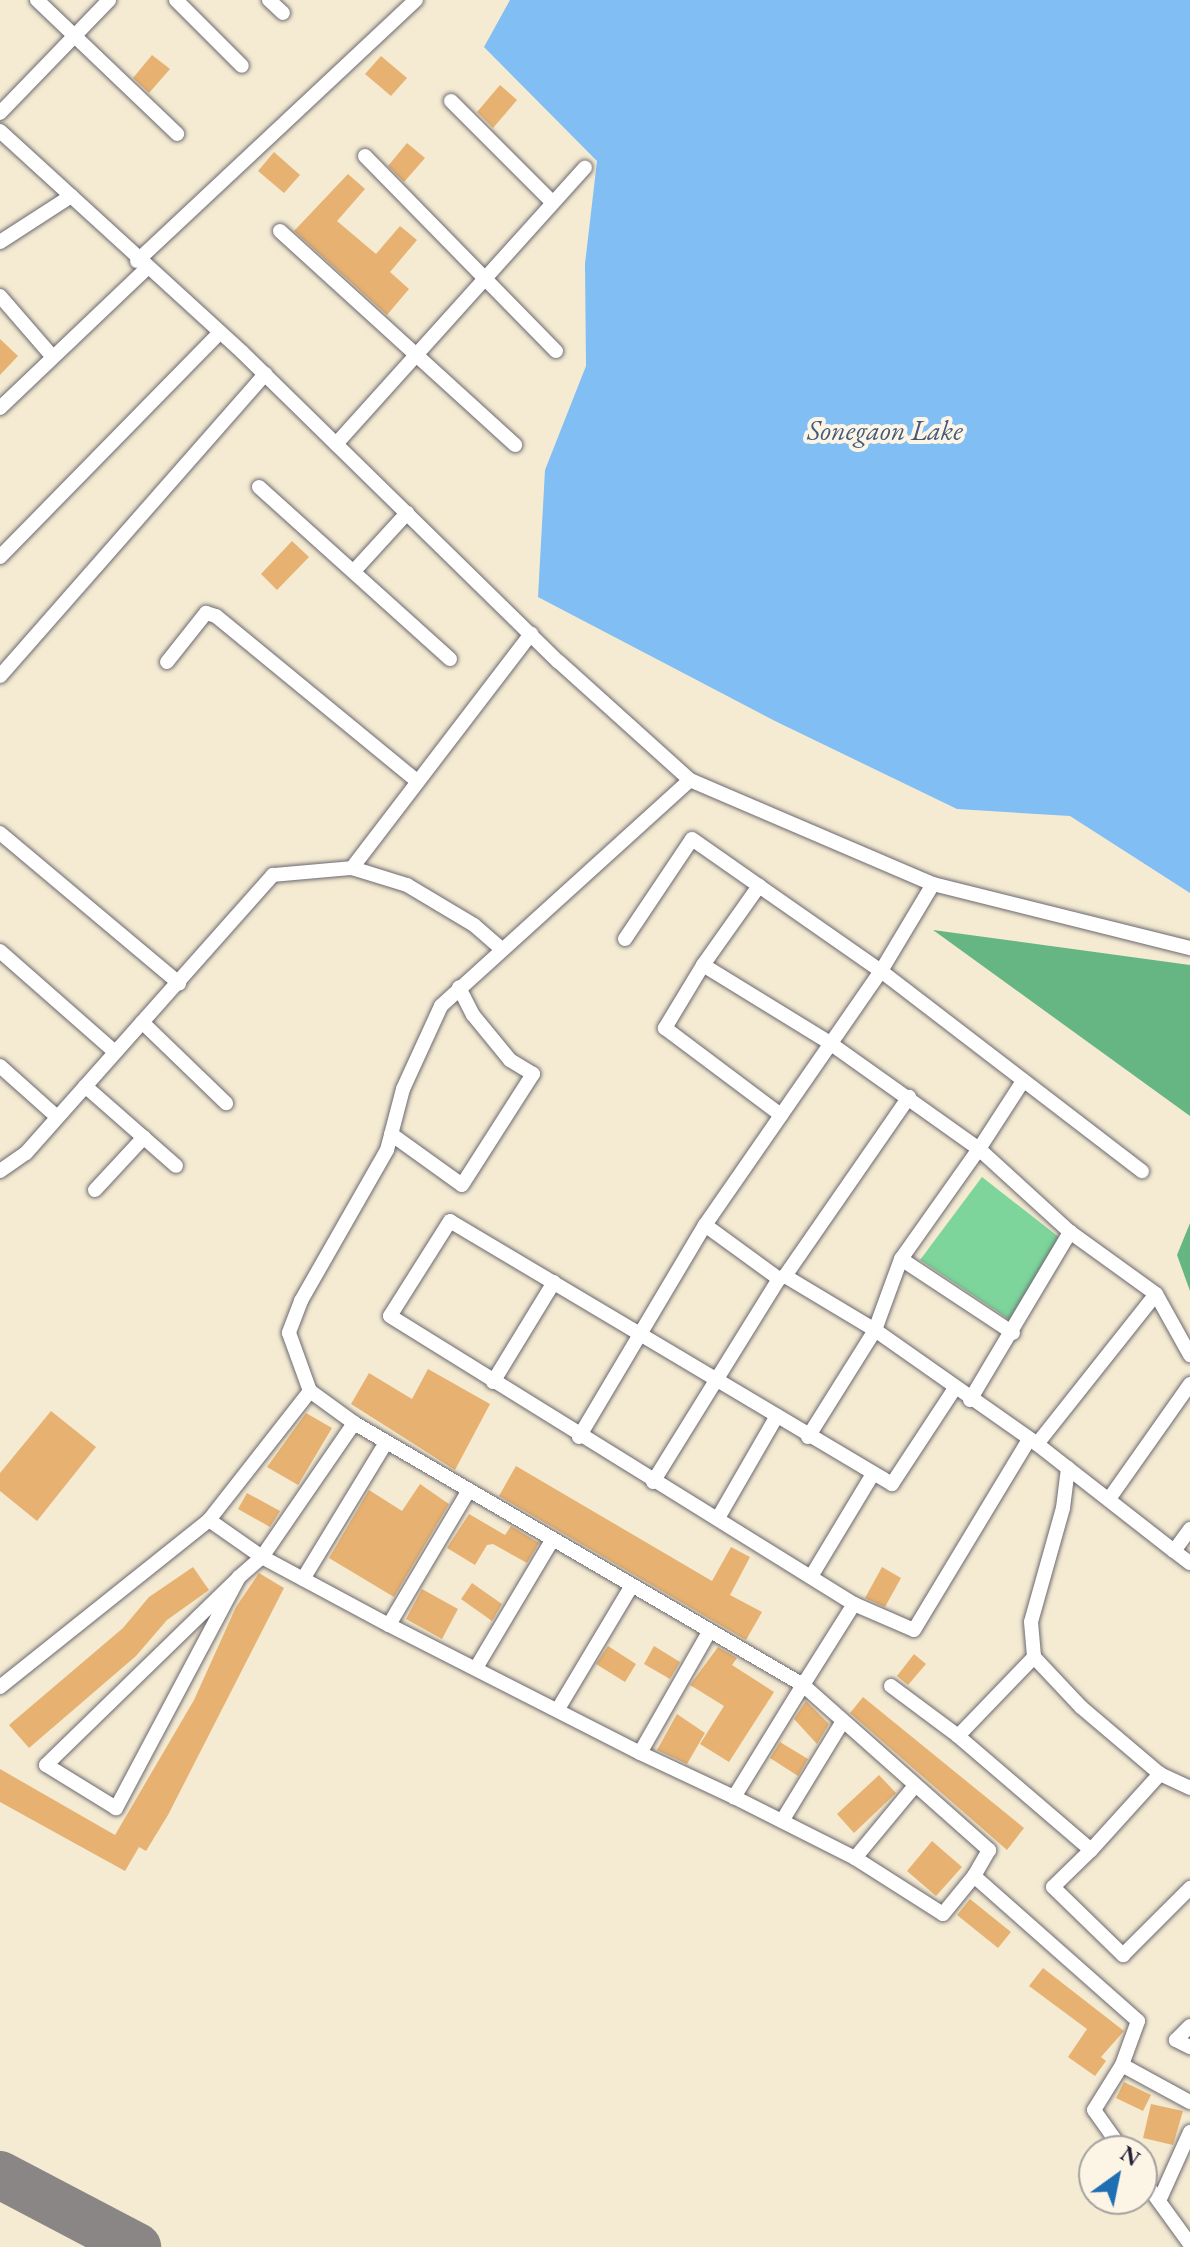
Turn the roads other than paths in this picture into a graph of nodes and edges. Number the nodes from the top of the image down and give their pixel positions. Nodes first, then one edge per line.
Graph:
1 (37, 0) edge
2 (109, 0) edge
3 (176, 0) edge
4 (269, 0) edge
5 (416, 0) edge
6 (283, 13) dead end
7 (75, 36) junction
8 (242, 66) dead end
9 (451, 101) dead end
10 (0, 113) edge
11 (0, 131) edge
12 (177, 134) dead end
13 (365, 156) dead end
14 (585, 167) dead end
15 (71, 196) junction
16 (552, 202) junction
17 (280, 231) dead end
18 (0, 242) edge
19 (141, 265) junction
20 (485, 276) junction
21 (0, 296) edge
22 (219, 333) junction
23 (556, 351) dead end
24 (415, 355) junction
25 (52, 356) junction
26 (265, 374) junction
27 (0, 408) edge
28 (336, 444) junction
29 (515, 445) dead end
30 (259, 487) dead end
31 (407, 513) junction
32 (0, 557) edge
33 (354, 571) junction
34 (531, 634) junction
35 (450, 659) dead end
36 (167, 662) dead end
37 (0, 676) edge
38 (690, 780) junction
39 (418, 782) junction
40 (0, 833) edge
41 (352, 868) junction
42 (933, 884) junction
43 (759, 886) junction
44 (625, 939) dead end
45 (500, 948) junction
46 (1190, 948) edge
47 (0, 951) edge
48 (703, 965) junction
49 (881, 971) junction
50 (179, 983) junction
51 (459, 987) junction
52 (142, 1022) junction
53 (830, 1043) junction
54 (115, 1052) junction
55 (0, 1066) edge
56 (1023, 1081) junction
57 (85, 1086) junction
58 (909, 1097) junction
59 (226, 1103) dead end
60 (781, 1115) junction
61 (57, 1117) junction
62 (391, 1134) junction
63 (144, 1137) junction
64 (979, 1149) junction
65 (3, 1164) edge
66 (176, 1166) dead end
67 (1142, 1171) dead end
68 (95, 1190) dead end
69 (705, 1225) junction
70 (1070, 1232) junction
71 (901, 1259) junction
72 (782, 1278) junction
73 (554, 1282) junction
74 (1156, 1294) junction
75 (875, 1330) junction
76 (1013, 1333) junction
77 (642, 1334) junction
78 (1190, 1355) edge
79 (716, 1380) junction
80 (493, 1382) junction
81 (1190, 1384) edge
82 (955, 1388) junction
83 (310, 1391) junction
84 (970, 1400) junction
85 (777, 1416) junction
86 (354, 1423) junction
87 (579, 1437) junction
88 (808, 1437) junction
89 (1033, 1441) junction
90 (385, 1444) junction
91 (1068, 1468) junction
92 (873, 1474) junction
93 (653, 1482) junction
94 (469, 1490) junction
95 (1109, 1499) junction
96 (718, 1518) junction
97 (209, 1520) junction
98 (1190, 1529) edge
99 (553, 1539) junction
100 (1174, 1551) junction
101 (262, 1557) junction
102 (1190, 1563) edge
103 (812, 1575) junction
104 (239, 1577) junction
105 (303, 1579) junction
106 (631, 1587) junction
107 (854, 1604) junction
108 (389, 1625) junction
109 (709, 1632) junction
110 (1034, 1657) junction
111 (476, 1668) junction
112 (803, 1685) junction
113 (891, 1686) dead end
114 (0, 1687) edge
115 (558, 1709) junction
116 (843, 1721) junction
117 (958, 1736) junction
118 (640, 1753) junction
119 (1160, 1774) junction
120 (914, 1787) junction
121 (1190, 1788) edge
122 (734, 1797) junction
123 (782, 1821) junction
124 (1091, 1850) junction
125 (855, 1858) junction
126 (974, 1876) junction
127 (1190, 1888) edge
128 (1190, 2026) edge
129 (1190, 2047) edge
130 (1122, 2065) junction
131 (1190, 2102) edge
132 (1190, 2132) edge
133 (1112, 2135) edge
134 (1159, 2201) joint
135 (1190, 2244) edge

1 - 7 street
2 - 7 street
3 - 8 street
4 - 6 street
5 - 19 street
7 - 10 street
7 - 12 street
9 - 16 street
11 - 15 street
13 - 20 street
14 - 16 street
15 - 18 street
15 - 19 street
16 - 20 street
17 - 24 street
19 - 22 street
19 - 25 street
20 - 23 street
20 - 24 street
21 - 25 street
22 - 26 street
22 - 32 street
24 - 28 street
24 - 29 street
25 - 27 street
26 - 28 street
26 - 37 street
28 - 31 street
30 - 33 street
31 - 33 street
31 - 34 street
33 - 35 street
34 - 38 street
34 - 39 street
36 - 39 street
38 - 42 street
38 - 45 street
39 - 41 street
40 - 50 street
41 - 45 street
41 - 50 street
42 - 46 street
42 - 49 street
43 - 44 street
43 - 48 street
43 - 49 street
45 - 51 street
47 - 54 street
48 - 53 street
48 - 60 street
49 - 53 street
49 - 56 street
50 - 52 street
51 - 62 street
51 - 62 street
52 - 54 street
52 - 59 street
53 - 58 street
53 - 60 street
54 - 57 street
55 - 61 street
56 - 64 street
56 - 67 street
57 - 61 street
57 - 63 street
58 - 64 street
58 - 72 street
60 - 69 street
61 - 65 street
62 - 83 street
63 - 66 street
63 - 68 street
64 - 70 street
64 - 71 street
69 - 72 street
69 - 77 street
70 - 74 street
70 - 76 street
71 - 75 street
71 - 76 street
72 - 75 street
72 - 79 street
73 - 77 street
73 - 80 street
73 - 80 street
74 - 78 street
74 - 89 street
75 - 82 street
75 - 88 street
76 - 84 street
77 - 79 street
77 - 87 street
79 - 85 street
79 - 93 street
80 - 87 street
81 - 95 street
82 - 84 street
82 - 92 street
83 - 86 street
83 - 97 street
84 - 89 street
85 - 88 street
85 - 96 street
86 - 90 street
86 - 101 street
87 - 93 street
88 - 92 street
89 - 91 street
89 - 107 street
90 - 94 street
90 - 105 street
91 - 95 street
91 - 110 street
92 - 103 street
93 - 96 street
94 - 99 street
94 - 108 street
95 - 100 street
96 - 103 street
97 - 101 street
97 - 114 street
98 - 100 street
99 - 106 street
99 - 111 street
100 - 102 street
101 - 104 street
101 - 105 street
103 - 107 street
104 - 104 street
105 - 108 street
106 - 109 street
106 - 115 street
107 - 112 street
108 - 111 street
109 - 112 street
109 - 118 street
110 - 117 street
110 - 119 street
111 - 115 street
112 - 116 street
112 - 122 street
113 - 117 street
115 - 118 street
116 - 120 street
116 - 123 street
117 - 124 street
118 - 122 street
119 - 121 street
119 - 124 street
120 - 125 street
120 - 126 street
122 - 123 street
123 - 125 street
124 - 127 street
125 - 126 street
126 - 130 street
128 - 129 street
130 - 131 street
130 - 133 street
132 - 134 street
134 - 135 street

